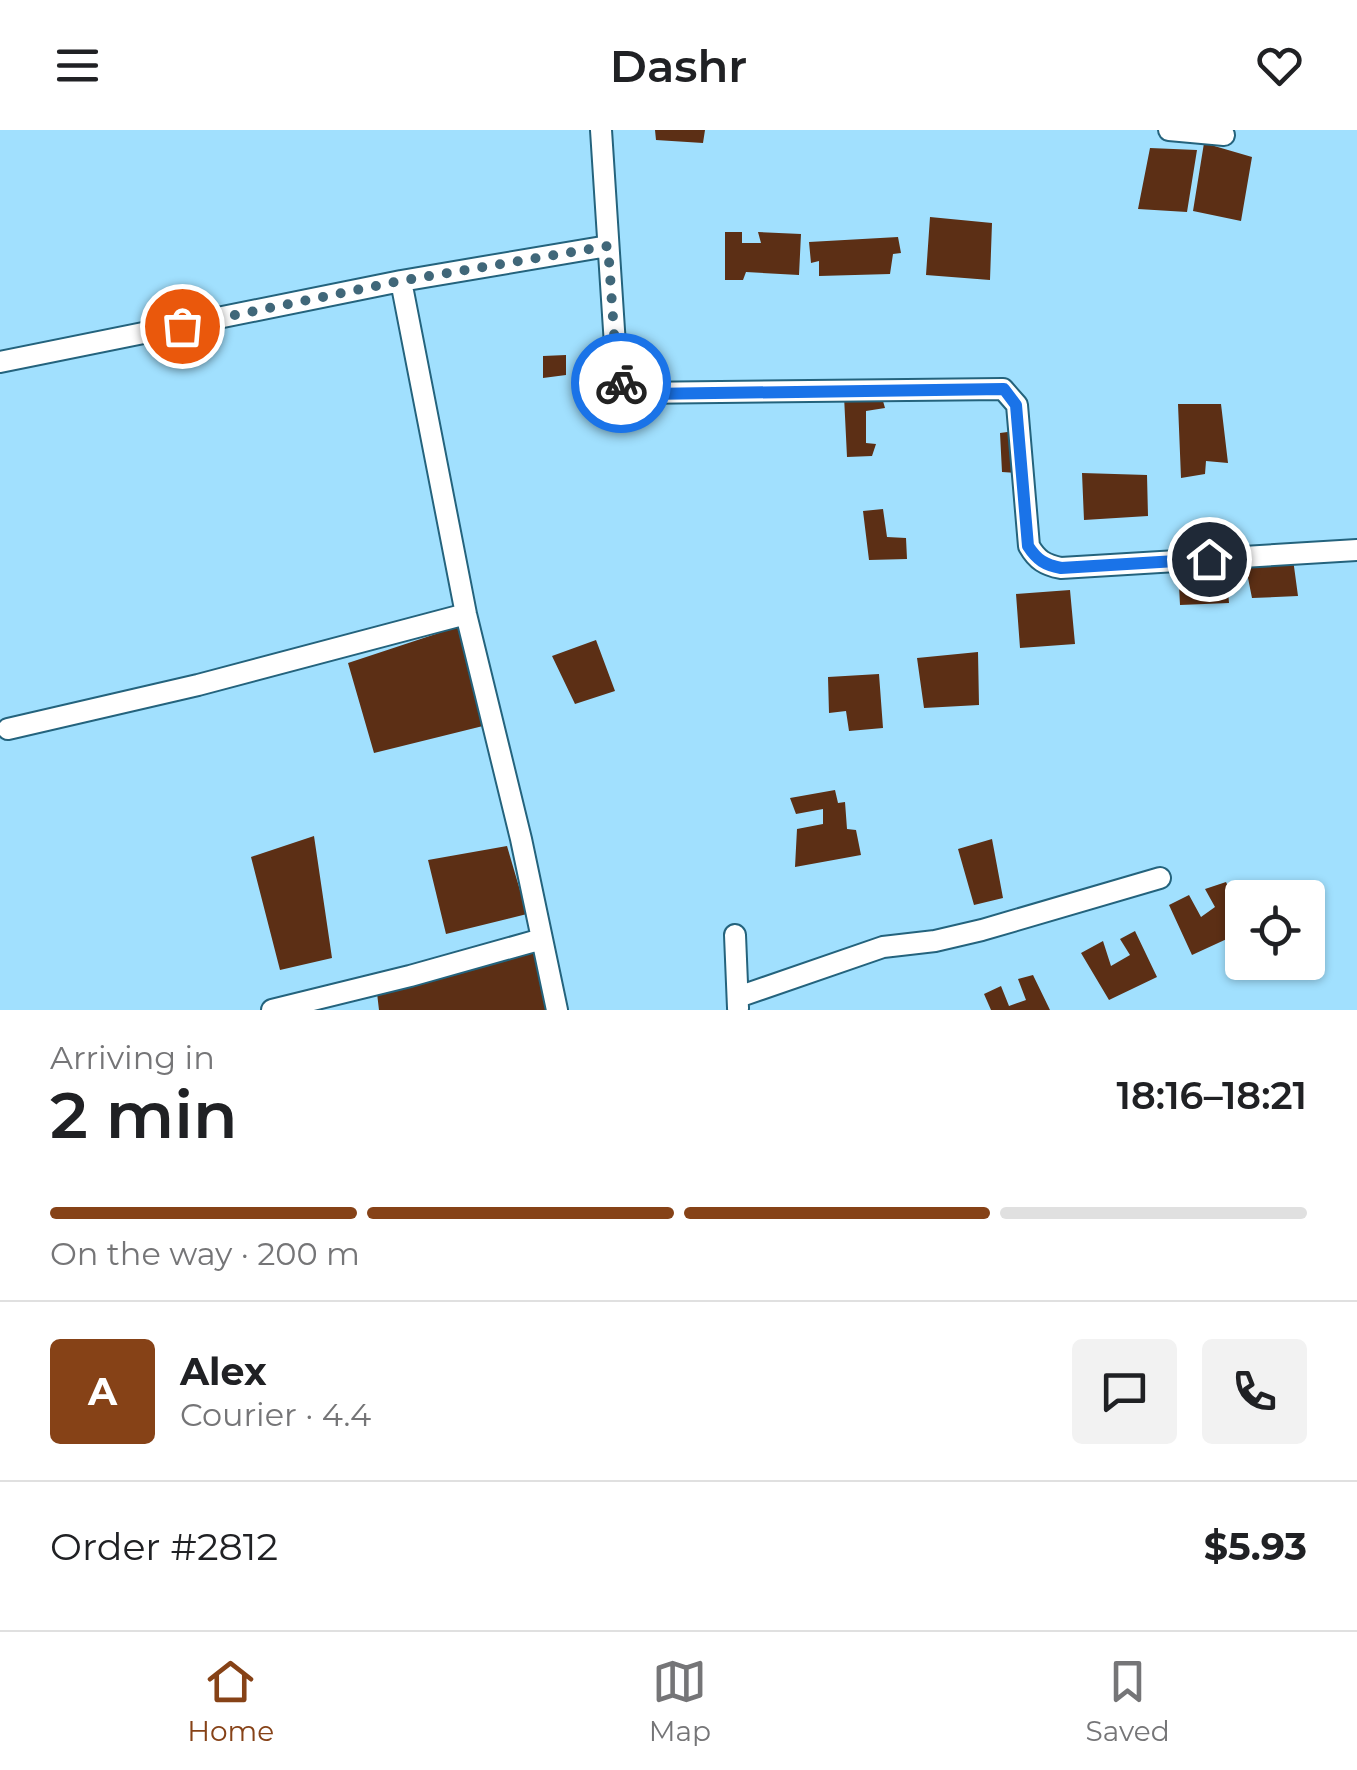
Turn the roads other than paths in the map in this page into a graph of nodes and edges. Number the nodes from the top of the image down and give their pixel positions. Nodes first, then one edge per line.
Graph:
1 (600, 130) edge
2 (1170, 130) edge
3 (1224, 135) dead end
4 (608, 246) junction
5 (400, 281) junction
6 (0, 362) edge
7 (1357, 550) edge
8 (466, 614) junction
9 (8, 729) dead end
10 (1160, 878) dead end
11 (736, 935) dead end
12 (542, 939) junction
13 (738, 1003) edge
14 (272, 1010) edge
15 (557, 1010) edge

1 - 4 street
2 - 3 street
4 - 5 street
4 - 7 street
5 - 6 street
5 - 8 street
8 - 9 street
8 - 12 street
10 - 13 street
11 - 13 street
12 - 14 street
12 - 15 street

